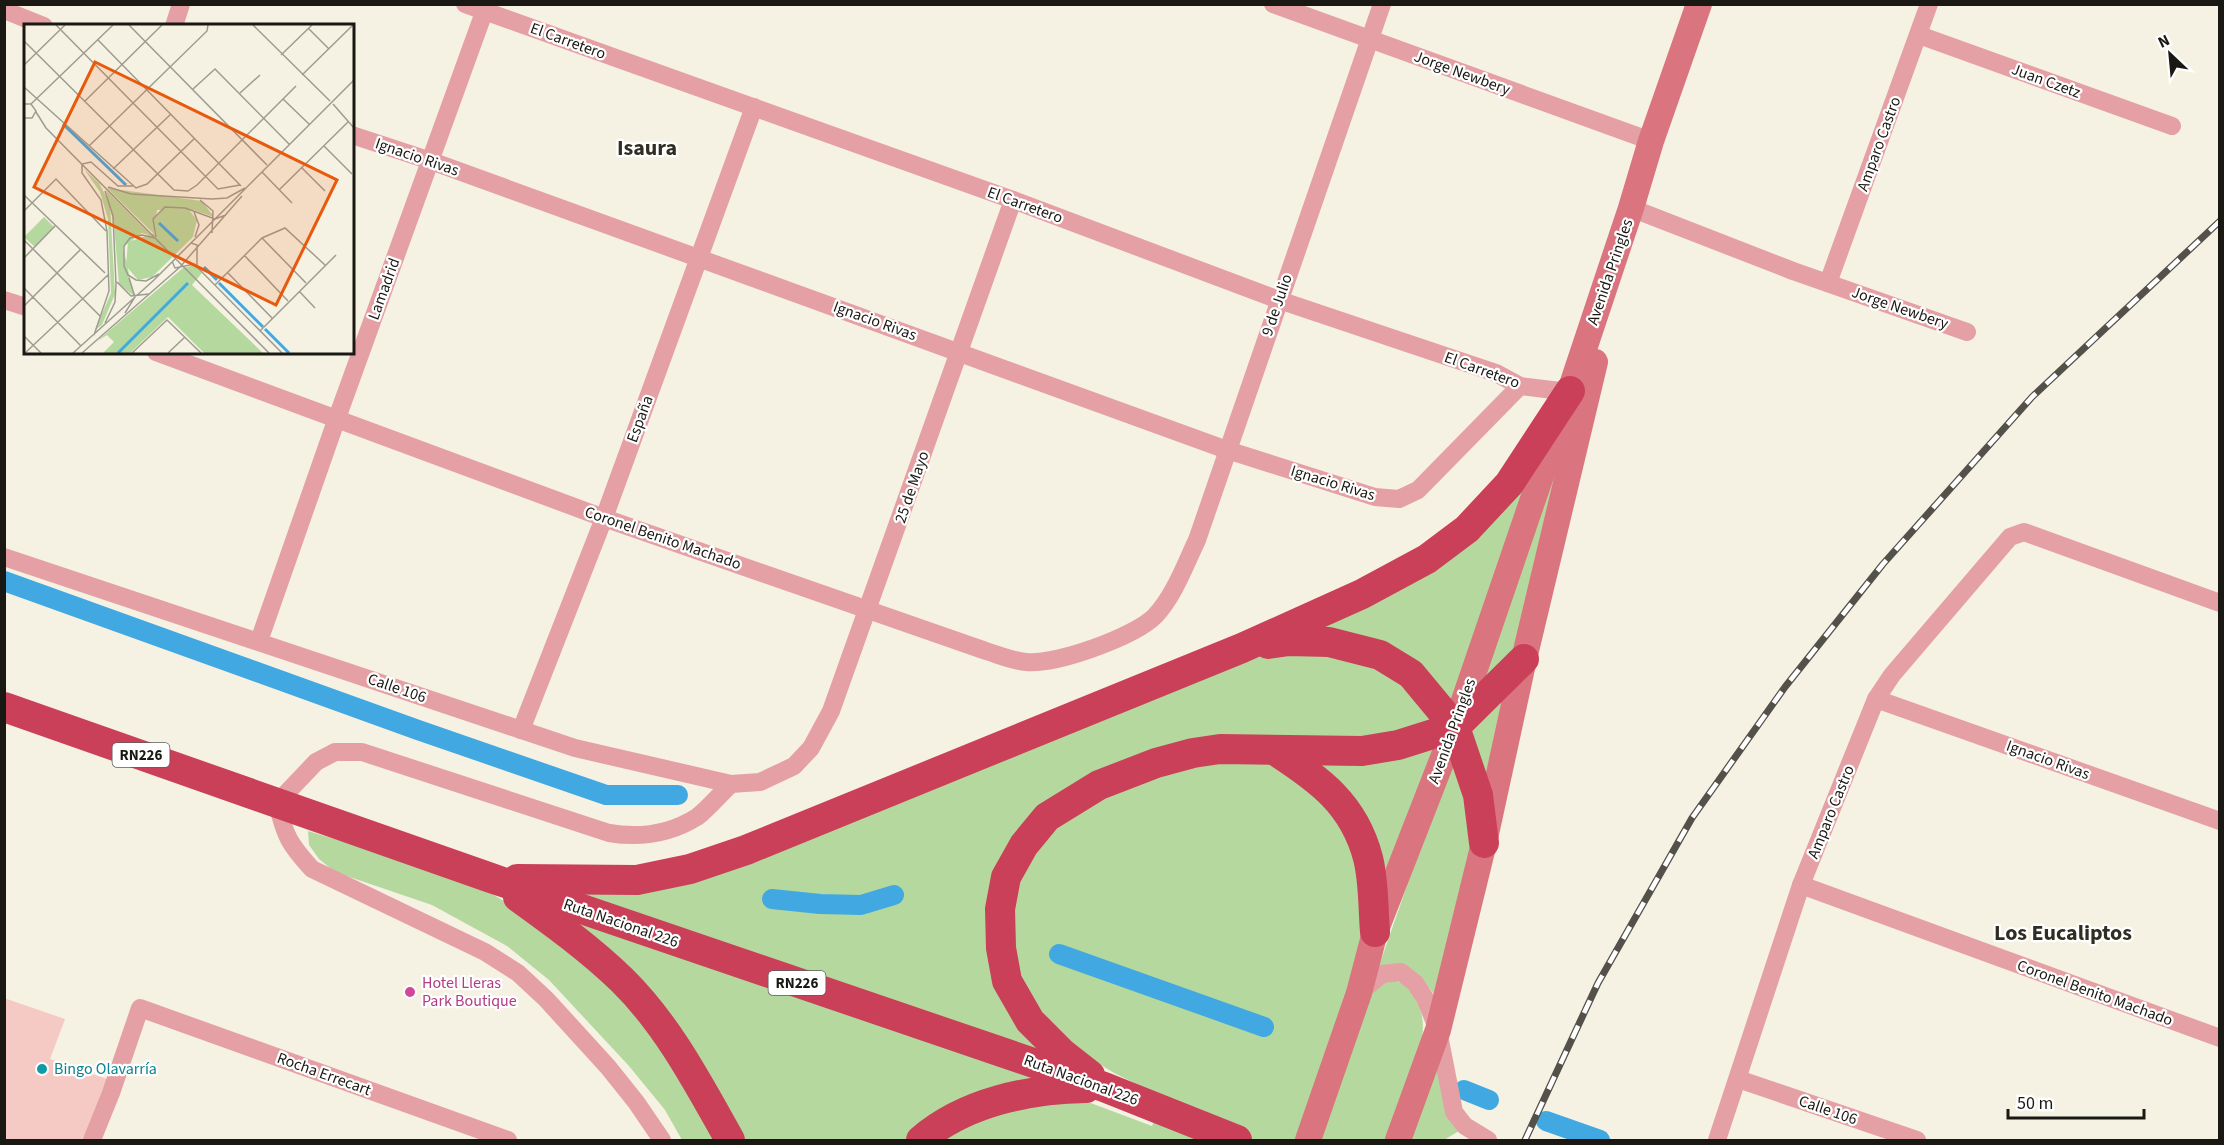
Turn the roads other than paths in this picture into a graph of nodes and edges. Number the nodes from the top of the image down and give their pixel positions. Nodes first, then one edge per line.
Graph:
1 (181, 4) edge
2 (465, 4) edge
3 (1273, 4) edge
4 (1382, 4) edge
5 (1699, 4) edge
6 (1929, 4) edge
7 (486, 8) edge
8 (4, 10) edge
9 (39, 24) edge
10 (175, 24) edge
11 (1919, 35) junction
12 (1371, 40) junction
13 (754, 107) junction
14 (2172, 126) dead end
15 (354, 136) edge
16 (1651, 141) junction
17 (431, 161) junction
18 (1013, 200) junction
19 (1631, 208) junction
20 (698, 258) junction
21 (1828, 283) junction
22 (4, 300) edge
23 (1279, 300) junction
24 (24, 305) edge
25 (1967, 332) dead end
26 (960, 352) junction
27 (161, 354) edge
28 (1520, 386) junction
29 (1579, 393) junction
30 (337, 418) junction
31 (1227, 450) junction
32 (604, 518) junction
33 (4, 557) edge
34 (1166, 603) joint
35 (2220, 603) edge
36 (868, 609) junction
37 (259, 642) junction
38 (1242, 648) junction
39 (1524, 659) junction
40 (1876, 699) junction
41 (4, 707) edge
42 (1455, 727) junction
43 (521, 730) junction
44 (1274, 750) junction
45 (795, 766) joint
46 (731, 784) junction
47 (277, 803) junction
48 (2220, 821) edge
49 (1484, 843) junction
50 (491, 878) junction
51 (1802, 885) junction
52 (1375, 932) junction
53 (1359, 993) junction
54 (1438, 1030) junction
55 (2220, 1038) edge
56 (1738, 1078) junction
57 (1104, 1087) junction
58 (1474, 1138) edge
59 (92, 1140) edge
60 (508, 1140) edge
61 (662, 1140) edge
62 (730, 1140) edge
63 (921, 1140) edge
64 (1237, 1140) edge
65 (1308, 1140) edge
66 (1398, 1140) edge
67 (1718, 1140) edge
68 (1917, 1140) edge

1 - 10 street
2 - 7 street, El Carretero
3 - 12 street, Jorge Newbery
4 - 12 street, 9 de Julio
5 - 16 main road, Avenida Pringles
6 - 11 street, Amparo Castro
7 - 13 street, El Carretero
7 - 17 street, Lamadrid
8 - 9 street
11 - 14 street, Juan Czetz
11 - 21 street, Amparo Castro
12 - 16 street, Jorge Newbery
12 - 23 street, 9 de Julio
13 - 18 street, El Carretero
13 - 20 street, España
15 - 17 street, Ignacio Rivas
16 - 19 main road, Avenida Pringles
17 - 20 street, Ignacio Rivas
17 - 30 street, Lamadrid
18 - 23 street, El Carretero
18 - 26 street, 25 de Mayo
19 - 21 street, Jorge Newbery
19 - 29 main road, Avenida Pringles
20 - 26 street, Ignacio Rivas
20 - 32 street, España
21 - 25 street, Jorge Newbery
22 - 24 street
23 - 28 street, El Carretero
23 - 31 street, 9 de Julio
26 - 31 street, Ignacio Rivas
26 - 36 street, 25 de Mayo
27 - 30 street, Coronel Benito Machado
28 - 29 street, El Carretero
28 - 31 street, Ignacio Rivas
29 - 38 highway
29 - 39 main road, Avenida Pringles
29 - 42 main road, Avenida Pringles
30 - 32 street, Coronel Benito Machado
30 - 37 street, Lamadrid
31 - 34 street, 9 de Julio
32 - 36 street, Coronel Benito Machado
32 - 43 street, España
33 - 37 street, Calle 106
34 - 36 street, Coronel Benito Machado
35 - 40 street, Amparo Castro
36 - 45 street, 25 de Mayo
37 - 43 street, Calle 106
38 - 42 highway
38 - 50 highway
39 - 42 highway
39 - 49 main road, Avenida Pringles
40 - 48 street, Ignacio Rivas
40 - 51 street, Amparo Castro
41 - 47 highway, Ruta Nacional 226 / RN226
42 - 44 highway
42 - 49 highway
42 - 52 main road, Avenida Pringles
43 - 46 street, Calle 106
44 - 52 highway
44 - 57 highway
45 - 46 street, Calle 106
46 - 47 street
47 - 50 highway, Ruta Nacional 226 / RN226
47 - 61 street
49 - 54 main road, Avenida Pringles
50 - 57 highway, Ruta Nacional 226 / RN226
50 - 62 highway
51 - 55 street, Coronel Benito Machado
51 - 56 street, Amparo Castro
52 - 53 main road, Avenida Pringles
53 - 54 street
53 - 65 main road, Avenida Pringles
54 - 58 street
54 - 66 main road, Avenida Pringles
56 - 67 street, Amparo Castro
56 - 68 street, Calle 106
57 - 63 highway
57 - 64 highway, Ruta Nacional 226 / RN226
59 - 60 street, Rocha Errecart

